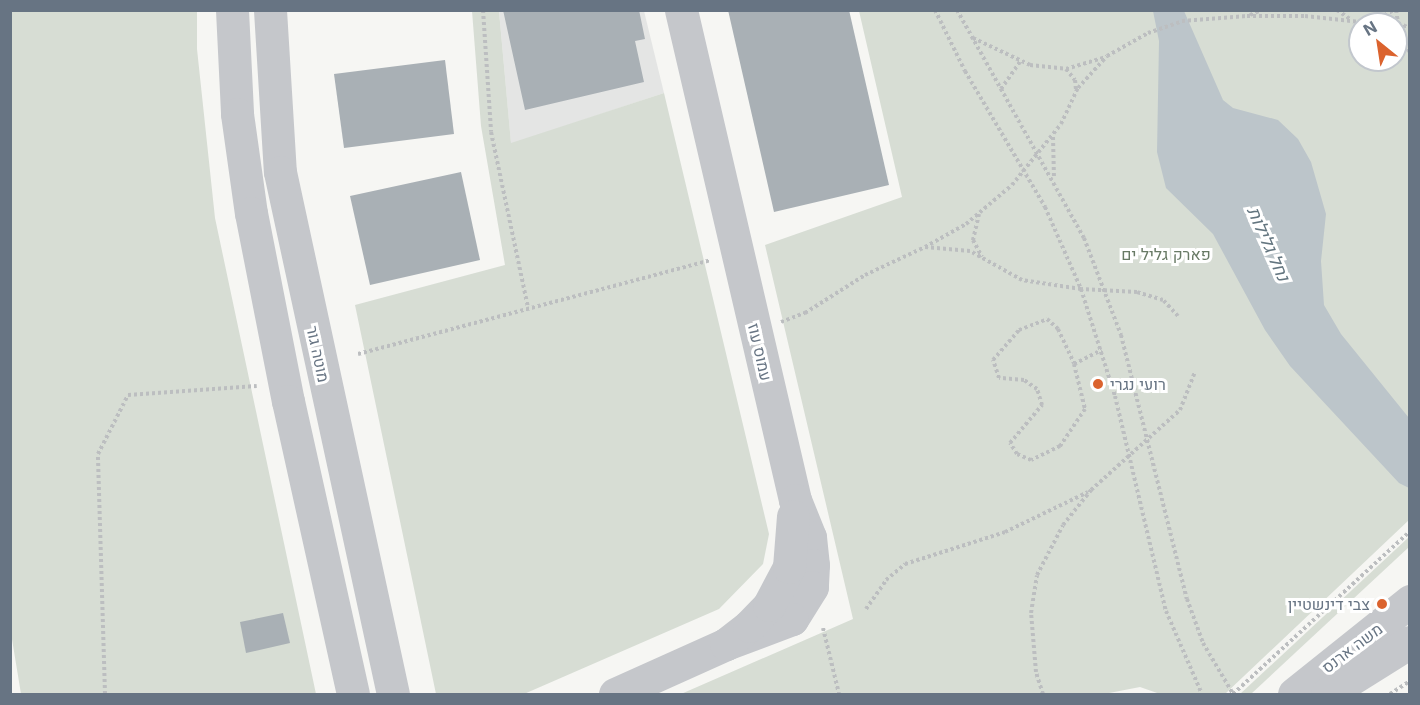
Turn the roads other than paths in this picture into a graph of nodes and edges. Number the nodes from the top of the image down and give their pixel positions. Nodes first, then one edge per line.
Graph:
1 (232, 10) edge
2 (270, 10) edge
3 (681, 10) edge
4 (1410, 601) edge
5 (1410, 642) edge
6 (353, 694) edge
7 (393, 694) edge
8 (615, 694) edge
9 (1294, 694) edge
10 (1327, 694) edge

1 - 6 street
2 - 7 street, מוטה גור
3 - 8 street, עמוס עוז
4 - 9 street, משה ארנס
5 - 10 street, משה ארנס

